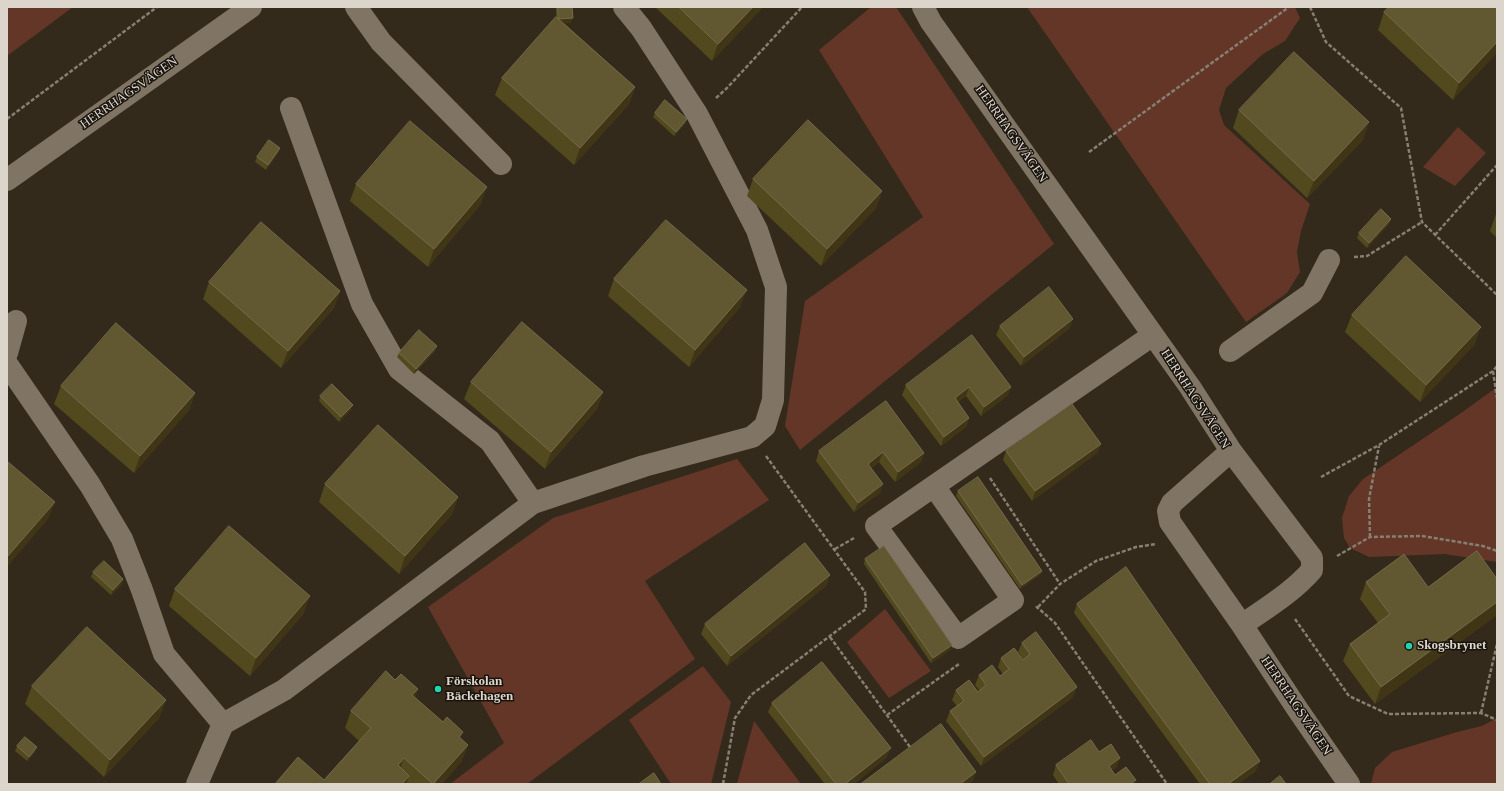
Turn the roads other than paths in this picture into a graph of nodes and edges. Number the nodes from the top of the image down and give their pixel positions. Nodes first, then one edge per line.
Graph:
1 (251, 7) edge
2 (356, 7) edge
3 (624, 7) edge
4 (923, 7) edge
5 (291, 108) dead end
6 (501, 164) dead end
7 (7, 180) edge
8 (1329, 260) road end
9 (16, 321) dead end
10 (1153, 335) junction
11 (1230, 351) dead end
12 (7, 353) edge
13 (7, 364) edge
14 (1231, 451) junction
15 (934, 486) junction
16 (533, 503) junction
17 (1242, 625) junction
18 (223, 724) junction
19 (197, 784) edge
20 (1349, 784) edge

1 - 7 street, HERRHAGSVÄGEN
2 - 6 street
3 - 16 street
4 - 10 street, HERRHAGSVÄGEN
5 - 16 street
8 - 11 street
9 - 12 street
10 - 14 street, HERRHAGSVÄGEN
10 - 15 street
13 - 18 street
14 - 17 street, HERRHAGSVÄGEN
14 - 17 street
15 - 15 street
16 - 18 street
17 - 20 street, HERRHAGSVÄGEN
18 - 19 street

